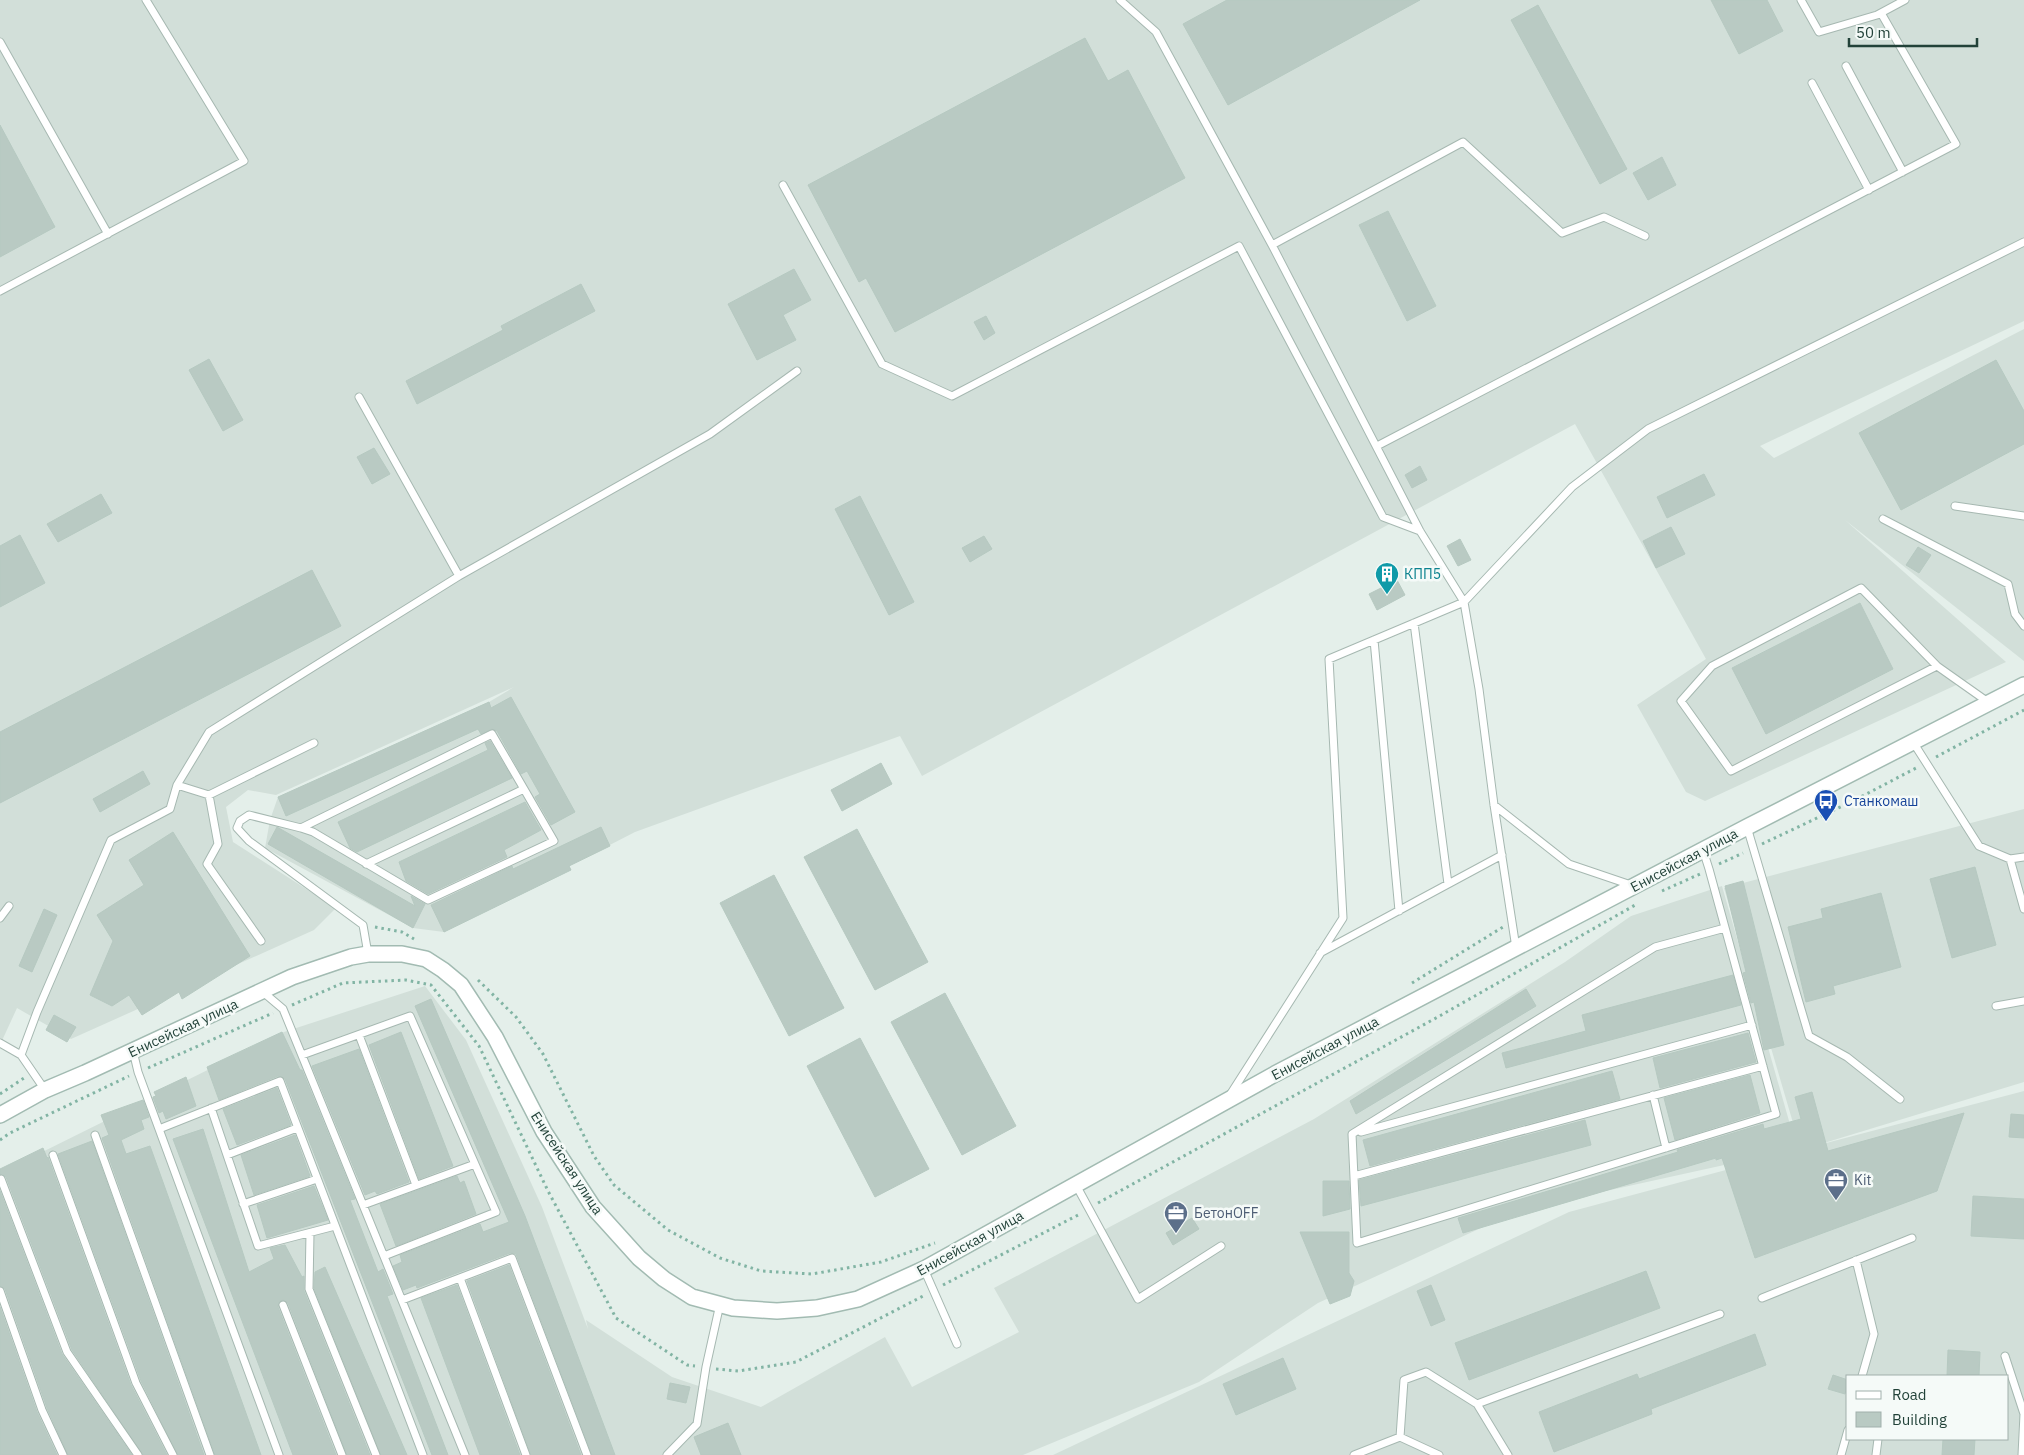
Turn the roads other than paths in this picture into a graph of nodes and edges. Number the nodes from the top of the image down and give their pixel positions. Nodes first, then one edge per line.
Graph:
1 (146, 0) edge
2 (1801, 0) edge
3 (1905, 0) edge
4 (1122, 1) edge
5 (1881, 13) junction
6 (0, 42) edge
7 (1846, 66) dead end
8 (1812, 83) dead end
9 (1903, 172) junction
10 (783, 185) dead end
11 (1869, 190) junction
12 (108, 234) junction
13 (1645, 236) dead end
14 (2024, 242) edge
15 (1272, 245) junction
16 (0, 292) edge
17 (797, 371) dead end
18 (359, 397) dead end
19 (1377, 446) junction
20 (1955, 506) dead end
21 (2024, 516) edge
22 (1883, 520) dead end
23 (1420, 531) junction
24 (459, 576) junction
25 (1464, 602) junction
26 (1414, 623) junction
27 (2024, 626) edge
28 (1374, 640) junction
29 (1937, 666) junction
30 (2024, 686) edge
31 (1989, 703) junction
32 (1913, 742) junction
33 (314, 743) dead end
34 (177, 785) junction
35 (524, 789) junction
36 (209, 795) junction
37 (1494, 805) junction
38 (1747, 827) junction
39 (301, 828) junction
40 (1703, 850) junction
41 (1502, 855) junction
42 (2024, 857) edge
43 (2010, 859) junction
44 (366, 864) junction
45 (1448, 884) junction
46 (1634, 886) junction
47 (9, 906) dead end
48 (2024, 909) edge
49 (1399, 911) junction
50 (0, 918) edge
51 (1725, 928) junction
52 (261, 942) dead end
53 (1516, 948) junction
54 (1320, 953) junction
55 (368, 954) junction
56 (262, 992) junction
57 (2024, 1000) edge
58 (1996, 1006) dead end
59 (1752, 1025) junction
60 (359, 1035) junction
61 (0, 1043) edge
62 (133, 1051) junction
63 (21, 1055) junction
64 (302, 1055) junction
65 (1763, 1066) junction
66 (45, 1090) junction
67 (1654, 1095) junction
68 (1900, 1098) dead end
69 (1225, 1102) junction
70 (212, 1108) junction
71 (0, 1115) edge
72 (297, 1128) junction
73 (159, 1130) junction
74 (1352, 1134) junction
75 (95, 1135) dead end
76 (1666, 1148) junction
77 (53, 1155) dead end
78 (227, 1155) junction
79 (475, 1164) junction
80 (1354, 1176) junction
81 (1, 1179) edge
82 (317, 1179) junction
83 (1076, 1184) junction
84 (416, 1186) junction
85 (244, 1204) junction
86 (363, 1205) junction
87 (335, 1226) junction
88 (310, 1233) junction
89 (1912, 1238) dead end
90 (1221, 1246) dead end
91 (384, 1256) junction
92 (1856, 1260) junction
93 (924, 1269) junction
94 (460, 1278) junction
95 (0, 1292) edge
96 (1762, 1298) dead end
97 (402, 1300) junction
98 (283, 1304) dead end
99 (720, 1304) junction
100 (1720, 1314) dead end
101 (958, 1344) dead end
102 (2005, 1356) dead end
103 (1862, 1375) edge
104 (1477, 1404) junction
105 (1400, 1437) junction
106 (1846, 1437) edge
107 (1878, 1440) edge
108 (63, 1455) edge
109 (138, 1455) edge
110 (173, 1455) edge
111 (210, 1455) edge
112 (279, 1455) edge
113 (342, 1455) edge
114 (376, 1455) edge
115 (423, 1455) edge
116 (465, 1455) edge
117 (526, 1455) edge
118 (587, 1455) edge
119 (666, 1455) edge
120 (1354, 1455) edge
121 (1439, 1455) edge
122 (1508, 1455) edge
123 (1841, 1455) edge
124 (1876, 1455) edge
125 (2022, 1455) edge

1 - 12 lane
2 - 5 lane
3 - 5 lane
4 - 15 lane
5 - 9 lane
6 - 12 lane
7 - 9 lane
8 - 11 lane
9 - 11 lane
10 - 23 lane
11 - 19 lane
12 - 16 lane
13 - 15 lane
14 - 25 lane
15 - 19 lane
17 - 24 lane
18 - 24 lane
19 - 23 lane
20 - 21 lane
22 - 27 lane
23 - 25 lane
24 - 34 lane
25 - 26 lane
25 - 37 lane
26 - 28 lane
26 - 45 lane
28 - 49 lane
28 - 54 lane
29 - 29 lane
29 - 31 lane
30 - 31 street, Енисейская улица
31 - 32 street, Енисейская улица
32 - 38 street, Енисейская улица
32 - 43 lane
33 - 36 lane
34 - 36 lane
34 - 63 lane
35 - 39 lane
35 - 44 lane
35 - 44 lane
36 - 52 lane
37 - 41 lane
37 - 46 lane
38 - 40 street, Енисейская улица
38 - 68 lane
39 - 44 lane
39 - 55 lane
40 - 46 street, Енисейская улица
40 - 51 lane
41 - 45 lane
41 - 53 lane
42 - 43 lane
43 - 48 lane
45 - 49 lane
46 - 53 street, Енисейская улица
47 - 50 lane
49 - 54 lane
51 - 59 lane
51 - 74 lane
53 - 69 street, Енисейская улица
54 - 69 lane
55 - 56 street, Енисейская улица
55 - 99 street, Енисейская улица
56 - 62 street, Енисейская улица
56 - 64 lane
57 - 58 lane
59 - 65 lane
59 - 74 lane
60 - 64 lane
60 - 79 lane
60 - 84 lane
61 - 63 lane
62 - 66 street, Енисейская улица
62 - 73 lane
63 - 66 lane
64 - 86 lane
65 - 67 lane
65 - 76 lane
66 - 71 street, Енисейская улица
67 - 76 lane
67 - 80 lane
69 - 83 street, Енисейская улица
70 - 72 lane
70 - 73 lane
70 - 78 lane
72 - 78 lane
72 - 82 lane
73 - 112 lane
74 - 80 lane
75 - 111 lane
76 - 80 lane
77 - 110 lane
78 - 85 lane
79 - 84 lane
79 - 91 lane
81 - 109 lane
82 - 85 lane
82 - 87 lane
83 - 90 lane
83 - 93 street, Енисейская улица
84 - 86 lane
85 - 88 lane
86 - 91 lane
87 - 88 lane
87 - 115 lane
88 - 114 lane
89 - 92 lane
91 - 97 lane
92 - 96 lane
92 - 103 lane
93 - 99 street, Енисейская улица
93 - 101 lane
94 - 97 lane
94 - 117 lane
94 - 118 lane
95 - 108 lane
97 - 116 lane
98 - 113 lane
99 - 119 lane
100 - 104 lane
102 - 125 lane
104 - 105 lane
104 - 122 lane
105 - 120 lane
105 - 121 lane
106 - 123 lane
107 - 124 lane

